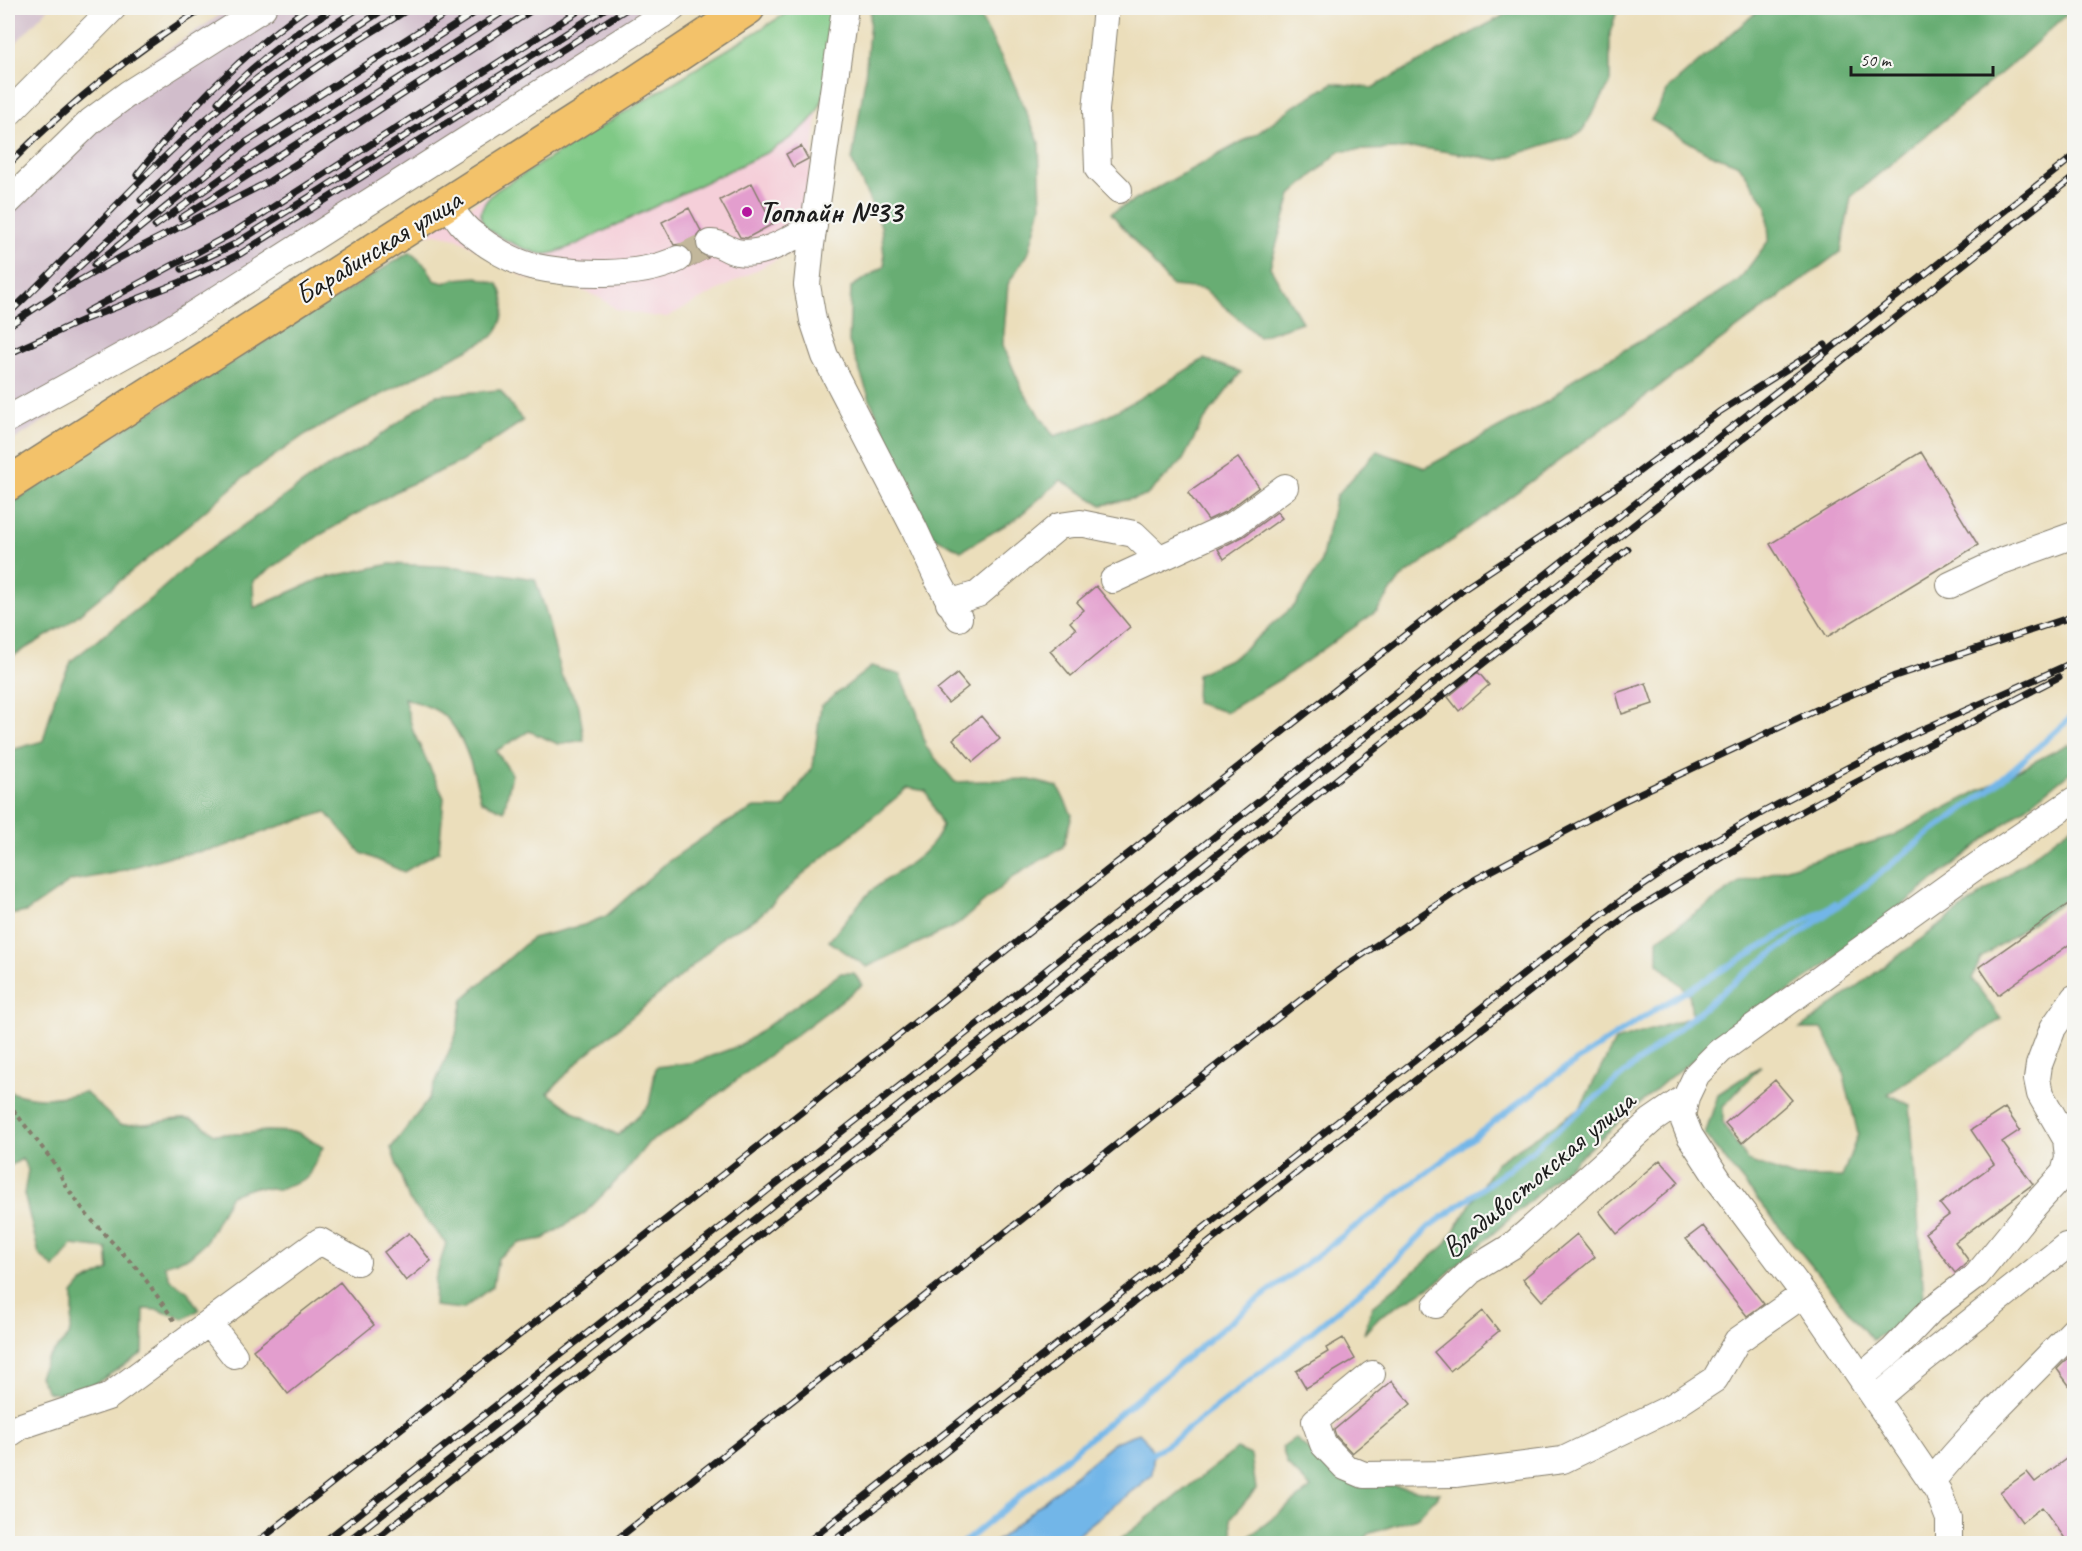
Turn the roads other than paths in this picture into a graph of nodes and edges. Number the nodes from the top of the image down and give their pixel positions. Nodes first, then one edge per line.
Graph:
1 (113, 8) edge
2 (263, 8) edge
3 (673, 8) edge
4 (748, 8) edge
5 (845, 8) edge
6 (1106, 8) edge
7 (8, 114) edge
8 (1119, 190) dead end
9 (8, 202) edge
10 (447, 202) junction
11 (814, 226) junction
12 (710, 243) tunnel mouth
13 (678, 259) tunnel mouth
14 (8, 419) edge
15 (8, 484) edge
16 (1286, 487) dead end
17 (2074, 535) edge
18 (1159, 558) junction
19 (1113, 580) dead end
20 (1950, 585) dead end
21 (2074, 800) edge
22 (2074, 998) edge
23 (1686, 1097) junction
24 (2074, 1245) edge
25 (357, 1262) dead end
26 (1804, 1294) junction
27 (1436, 1305) dead end
28 (209, 1323) junction
29 (2074, 1330) edge
30 (234, 1355) dead end
31 (1372, 1374) dead end
32 (1861, 1377) junction
33 (1876, 1399) junction
34 (8, 1435) edge
35 (1932, 1481) junction
36 (1949, 1544) edge

1 - 7 street
2 - 9 street
3 - 14 street
4 - 10 main road, Барабинская улица
5 - 11 street
6 - 8 street
10 - 13 street
10 - 15 main road, Барабинская улица
11 - 12 street
11 - 18 street
16 - 18 street
17 - 20 street
18 - 19 street
21 - 23 street
22 - 32 street
23 - 26 street
23 - 27 street, Владивостокская улица
24 - 33 street
25 - 28 street
26 - 31 street
26 - 32 street
28 - 30 street
28 - 34 street
29 - 35 street
32 - 33 street
33 - 35 street
35 - 36 street

